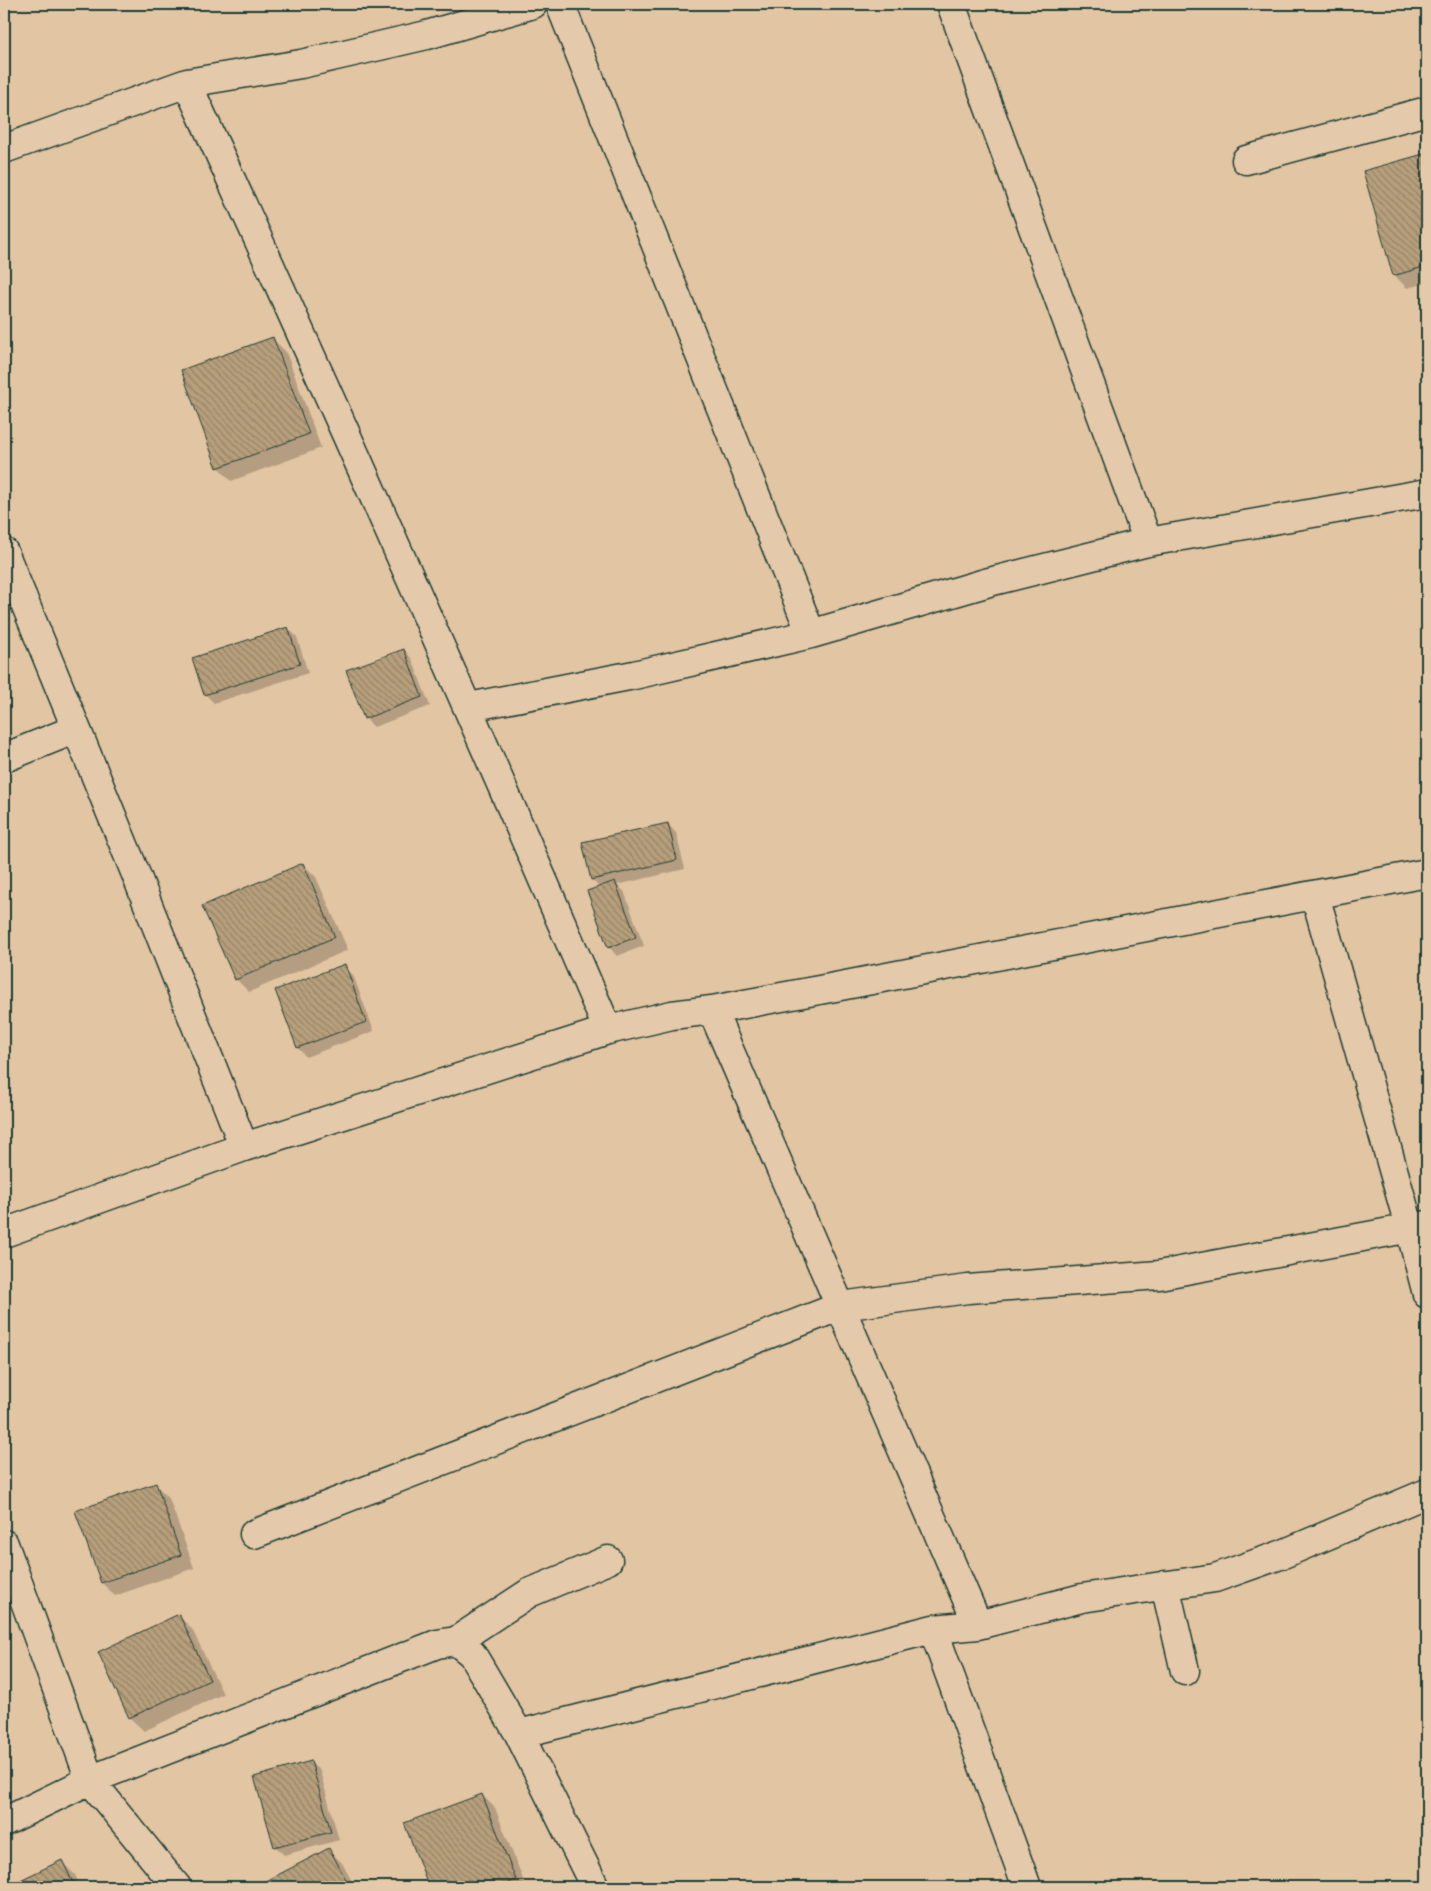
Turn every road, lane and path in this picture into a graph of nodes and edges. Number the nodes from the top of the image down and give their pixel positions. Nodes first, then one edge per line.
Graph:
1 (533, 4) edge
2 (560, 4) edge
3 (951, 4) edge
4 (188, 83) junction
5 (1427, 111) edge
6 (4, 149) edge
7 (1246, 160) dead end
8 (1427, 493) edge
9 (1148, 542) junction
10 (4, 552) edge
11 (811, 634) junction
12 (469, 707) junction
13 (76, 729) junction
14 (4, 758) edge
15 (1427, 873) edge
16 (1315, 895) junction
17 (712, 1010) junction
18 (608, 1030) junction
19 (244, 1147) junction
20 (1419, 1227) edge
21 (4, 1233) edge
22 (1427, 1294) edge
23 (841, 1306) junction
24 (1427, 1492) edge
25 (254, 1534) dead end
26 (4, 1544) edge
27 (608, 1560) dead end
28 (1165, 1585) junction
29 (978, 1625) junction
30 (933, 1628) junction
31 (456, 1641) junction
32 (1185, 1671) dead end
33 (519, 1734) junction
34 (90, 1780) junction
35 (4, 1822) edge
36 (177, 1887) edge
37 (595, 1887) edge
38 (1027, 1887) edge

1 - 4 street
2 - 11 street
3 - 9 street
4 - 6 street
4 - 12 street
5 - 7 street
8 - 9 street
9 - 11 street
10 - 13 street
11 - 12 street
12 - 18 street
13 - 14 street
13 - 19 street
15 - 16 street
16 - 17 street
16 - 20 street
17 - 18 street
17 - 23 street
18 - 19 street
19 - 21 street
20 - 22 street
20 - 23 street
23 - 25 street
23 - 29 street
24 - 28 street
26 - 34 street
27 - 31 street
28 - 29 street
28 - 32 street
29 - 30 street
30 - 33 street
30 - 38 street
31 - 33 street
31 - 34 street
33 - 37 street
34 - 35 street
34 - 36 street

